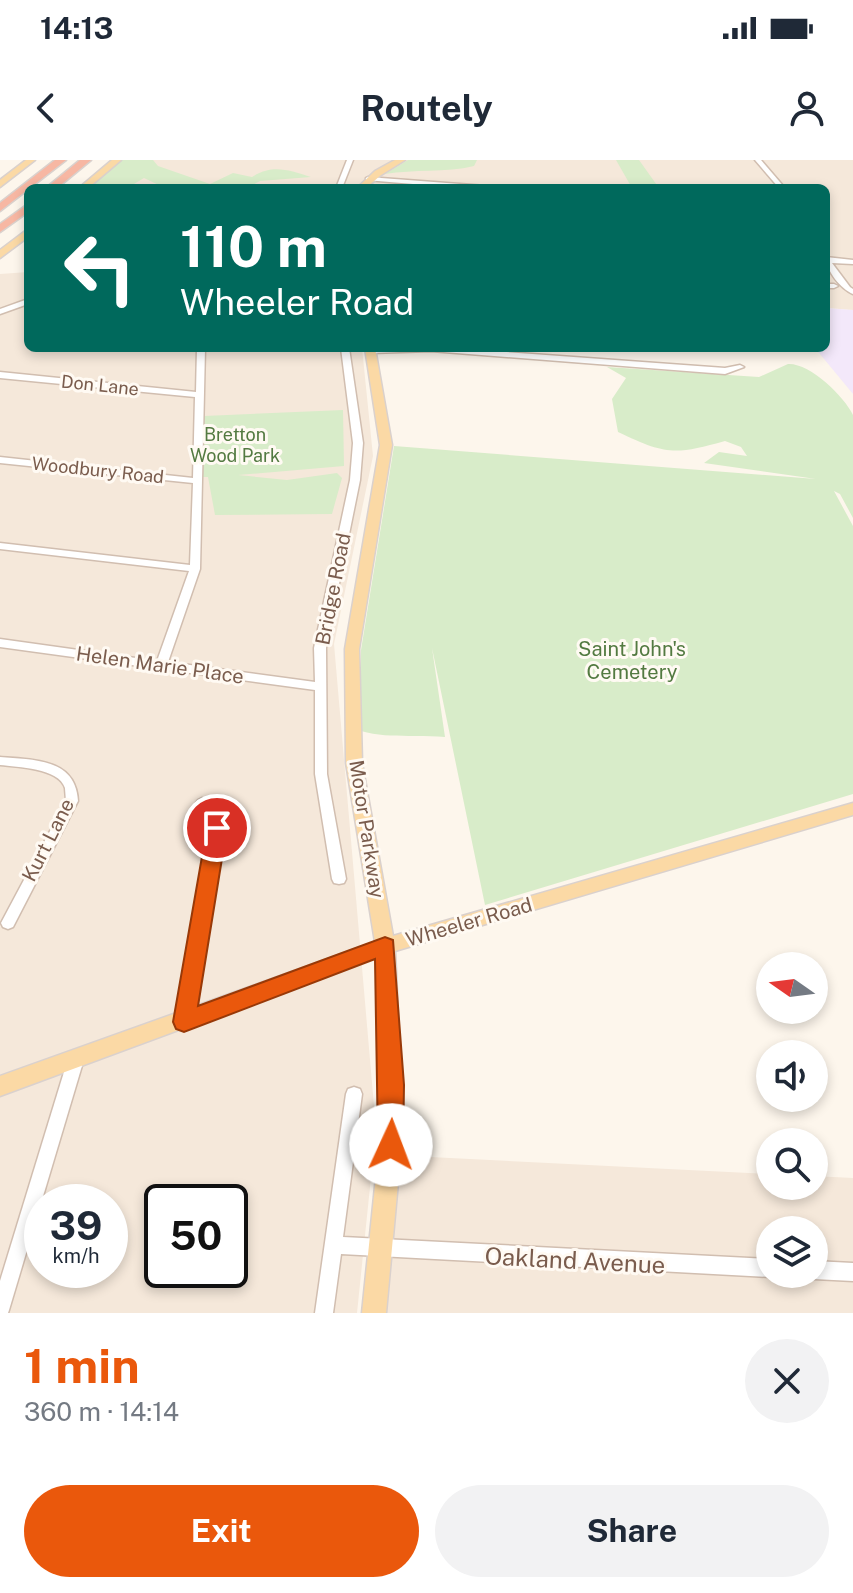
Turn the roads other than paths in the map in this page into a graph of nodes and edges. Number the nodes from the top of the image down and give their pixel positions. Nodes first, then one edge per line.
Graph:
1 (31, 160) edge
2 (61, 160) edge
3 (86, 160) edge
4 (117, 160) edge
5 (350, 160) edge
6 (401, 160) edge
7 (758, 160) edge
8 (368, 179) junction
9 (0, 184) edge
10 (30, 184) edge
11 (56, 184) edge
12 (88, 184) edge
13 (341, 184) edge
14 (364, 184) edge
15 (434, 184) edge
16 (779, 184) edge
17 (24, 189) edge
18 (0, 208) edge
19 (24, 210) edge
20 (0, 229) edge
21 (24, 235) edge
22 (0, 255) edge
23 (830, 260) edge
24 (853, 262) edge
25 (830, 264) edge
26 (853, 292) edge
27 (24, 303) edge
28 (0, 312) edge
29 (201, 352) edge
30 (346, 352) edge
31 (371, 352) edge
32 (471, 352) edge
33 (740, 367) dead end
34 (0, 375) edge
35 (199, 395) junction
36 (0, 460) edge
37 (197, 481) junction
38 (0, 546) edge
39 (195, 569) junction
40 (0, 643) edge
41 (161, 665) junction
42 (320, 687) junction
43 (0, 761) edge
44 (202, 803) dead end
45 (853, 809) edge
46 (339, 879) dead end
47 (8, 923) dead end
48 (385, 946) junction
49 (184, 1022) junction
50 (76, 1059) junction
51 (0, 1086) edge
52 (354, 1094) dead end
53 (332, 1245) junction
54 (381, 1250) junction
55 (756, 1267) edge
56 (828, 1271) edge
57 (853, 1272) edge
58 (0, 1310) edge
59 (324, 1313) edge
60 (374, 1313) edge

1 - 9 main road
2 - 10 highway
3 - 11 highway
4 - 12 main road
5 - 13 street
6 - 8 main road
7 - 16 street
8 - 14 main road
8 - 15 street
17 - 18 highway
19 - 20 highway
21 - 22 main road
23 - 24 street
25 - 26 street
27 - 28 street
29 - 35 street
30 - 42 street, Bridge Road
31 - 48 main road, Motor Parkway
32 - 33 street
34 - 35 street, Don Lane
35 - 37 street
36 - 37 street, Woodbury Road
37 - 39 street
38 - 39 street
39 - 41 street
40 - 41 street, Helen Marie Place
41 - 42 street, Helen Marie Place
42 - 46 street, Bridge Road
43 - 47 street, Kurt Lane
44 - 49 street
45 - 48 main road, Wheeler Road
48 - 49 main road, Wheeler Road
48 - 54 main road, Motor Parkway
49 - 50 main road, Wheeler Road
50 - 51 main road, Wheeler Road
50 - 58 street
52 - 53 street
53 - 54 street, Oakland Avenue
53 - 59 street
54 - 55 street, Oakland Avenue
54 - 60 main road, Motor Parkway
56 - 57 street

